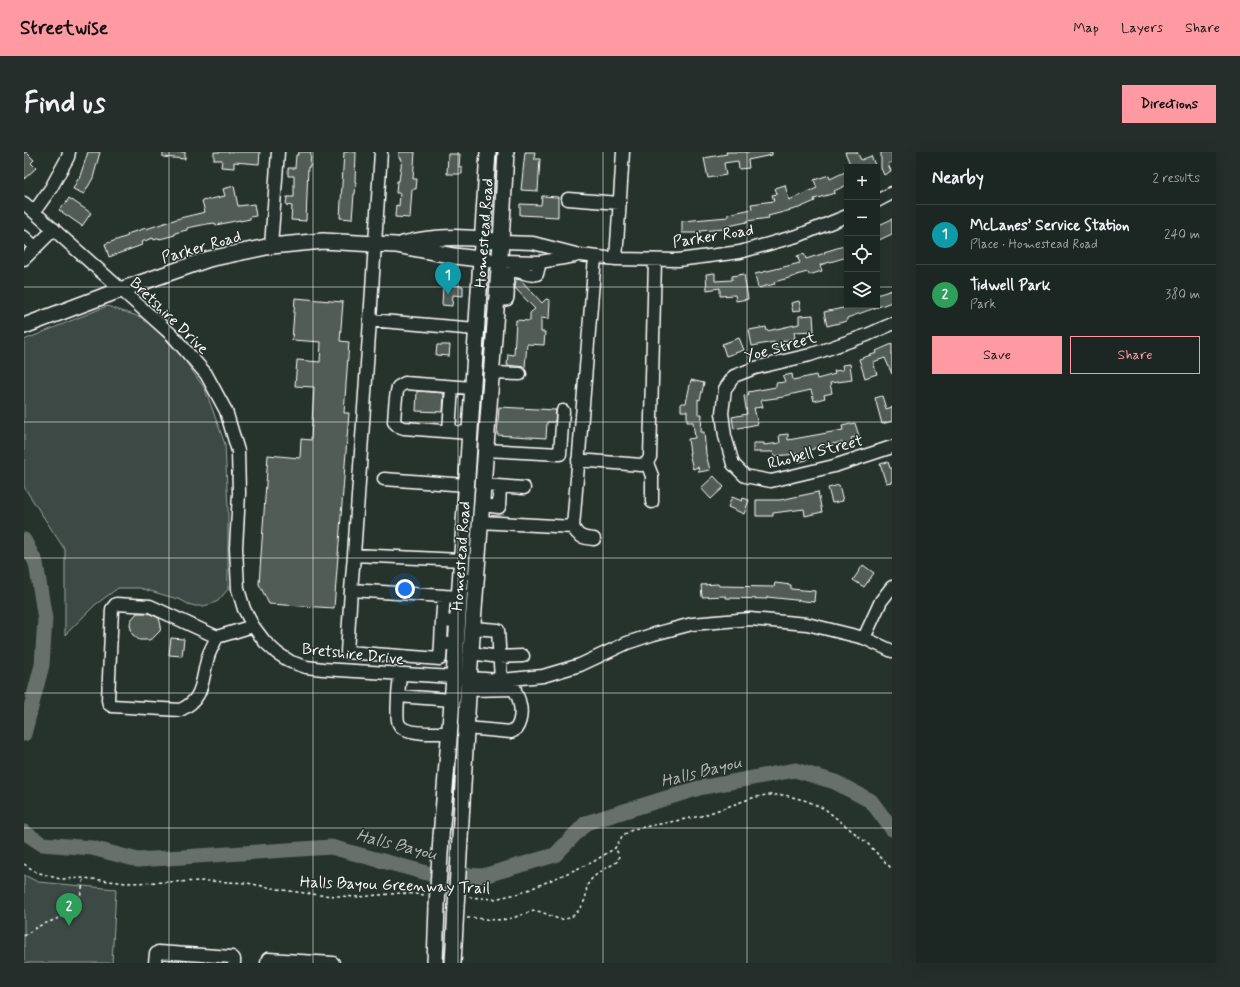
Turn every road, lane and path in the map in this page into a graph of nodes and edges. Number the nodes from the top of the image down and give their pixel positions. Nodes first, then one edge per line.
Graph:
1 (68, 152) edge
2 (278, 152) edge
3 (381, 152) edge
4 (488, 152) edge
5 (506, 152) edge
6 (623, 152) edge
7 (892, 193) edge
8 (568, 199) dead end
9 (879, 200) edge
10 (24, 202) edge
11 (619, 203) junction
12 (34, 212) junction
13 (844, 217) edge
14 (54, 229) junction
15 (24, 237) edge
16 (481, 239) junction
17 (501, 242) junction
18 (375, 244) junction
19 (396, 245) junction
20 (271, 246) junction
21 (35, 247) junction
22 (580, 256) junction
23 (595, 257) junction
24 (24, 259) edge
25 (480, 259) junction
26 (616, 259) junction
27 (655, 260) junction
28 (499, 261) junction
29 (540, 262) junction
30 (120, 290) junction
31 (496, 301) junction
32 (370, 320) junction
33 (892, 324) edge
34 (24, 326) edge
35 (476, 330) junction
36 (491, 373) junction
37 (520, 374) dead end
38 (452, 386) junction
39 (472, 388) junction
40 (564, 411) dead end
41 (449, 432) junction
42 (469, 433) junction
43 (892, 447) edge
44 (485, 450) junction
45 (578, 460) junction
46 (647, 463) junction
47 (745, 476) joint
48 (384, 480) dead end
49 (483, 485) junction
50 (466, 486) junction
51 (500, 487) junction
52 (524, 488) dead end
53 (652, 502) dead end
54 (482, 506) junction
55 (480, 522) junction
56 (573, 527) junction
57 (594, 539) dead end
58 (354, 555) junction
59 (478, 557) junction
60 (461, 558) junction
61 (892, 587) edge
62 (351, 590) junction
63 (444, 596) junction
64 (459, 597) junction
65 (450, 622) junction
66 (253, 626) junction
67 (473, 628) junction
68 (217, 637) junction
69 (864, 638) junction
70 (448, 644) junction
71 (892, 651) edge
72 (471, 653) junction
73 (523, 656) dead end
74 (499, 657) junction
75 (400, 674) junction
76 (454, 678) junction
77 (469, 684) junction
78 (510, 687) junction
79 (398, 696) junction
80 (452, 700) junction
81 (466, 728) junction
82 (449, 733) junction
83 (443, 811) junction
84 (461, 813) junction
85 (614, 848) junction
86 (24, 864) edge
87 (892, 869) edge
88 (84, 878) junction
89 (435, 900) junction
90 (458, 908) junction
91 (454, 935) junction
92 (24, 936) edge
93 (436, 936) junction
94 (156, 963) edge
95 (234, 963) edge
96 (267, 963) edge
97 (333, 963) edge
98 (434, 963) edge
99 (453, 963) edge

1 - 12 street
2 - 20 street
3 - 18 street
4 - 16 main road, Homestead Road
5 - 17 main road, Homestead Road
6 - 11 street
7 - 9 street
8 - 11 street
10 - 12 street, Bretshire Drive
11 - 26 street
12 - 14 street, Bretshire Drive
13 - 27 street, Parker Road
14 - 21 street
14 - 30 street, Bretshire Drive
15 - 21 street
16 - 17 main road, Parker Road
16 - 19 main road, Parker Road
16 - 25 main road, Homestead Road
17 - 22 street, Parker Road
17 - 28 main road, Homestead Road
18 - 19 main road, Parker Road
18 - 20 main road, Parker Road
18 - 32 street
19 - 25 main road, Parker Road
20 - 30 main road, Parker Road
21 - 24 street
22 - 23 street, Parker Road
22 - 29 street, Parker Road
23 - 26 street, Parker Road
23 - 45 street
25 - 28 main road, Parker Road
25 - 35 main road, Homestead Road
26 - 27 street, Parker Road
27 - 46 street
28 - 29 street, Parker Road
28 - 31 main road, Homestead Road
29 - 31 street
30 - 34 main road, Parker Road
30 - 66 street, Bretshire Drive
31 - 36 main road, Homestead Road
32 - 35 street
32 - 58 street
33 - 47 street, Yoe Street
35 - 39 main road, Homestead Road
36 - 37 street
36 - 44 main road, Homestead Road
38 - 39 street
38 - 41 street
38 - 41 street
39 - 42 main road, Homestead Road
40 - 44 street
41 - 42 street
42 - 50 main road, Homestead Road
43 - 47 street, Rhobell Street
44 - 49 main road, Homestead Road
45 - 46 street
45 - 56 street
46 - 53 street
48 - 50 street
49 - 51 street
49 - 54 main road, Homestead Road
50 - 60 main road, Homestead Road
51 - 52 street
51 - 54 street
54 - 55 main road, Homestead Road
55 - 56 street
55 - 59 main road, Homestead Road
56 - 57 street
58 - 60 street
58 - 62 street
59 - 60 main road
59 - 67 main road, Homestead Road
60 - 64 main road, Homestead Road
61 - 69 street
62 - 63 street
62 - 70 street
63 - 64 street
63 - 65 street
64 - 65 main road, Homestead Road
65 - 70 main road, Homestead Road
66 - 68 street
66 - 75 street, Bretshire Drive
67 - 72 main road, Homestead Road
67 - 74 street
68 - 68 street
69 - 71 street
69 - 78 street
70 - 76 main road, Homestead Road
72 - 74 street
72 - 77 main road, Homestead Road
73 - 74 street
74 - 78 street
75 - 76 street, Bretshire Drive
75 - 79 street
76 - 77 street, Bretshire Drive
76 - 80 main road, Homestead Road
77 - 78 street, Bretshire Drive
77 - 81 main road, Homestead Road
78 - 81 street
79 - 80 street
79 - 82 street
80 - 82 main road, Homestead Road
81 - 84 main road, Homestead Road
82 - 83 main road, Homestead Road
83 - 84 main road
83 - 89 main road, Homestead Road, bridge
84 - 90 main road, Homestead Road, bridge
85 - 87 path, Halls Bayou Greenway Trail
85 - 90 path, Halls Bayou Greenway Trail
85 - 90 path, Halls Bayou Greenway Trail
86 - 88 path, Halls Bayou Greenway Trail
88 - 89 path, Halls Bayou Greenway Trail
88 - 92 path
89 - 93 main road, Homestead Road
90 - 91 main road, Homestead Road
91 - 93 main road
91 - 99 main road, Homestead Road
93 - 98 main road, Homestead Road
94 - 95 street
96 - 97 street

